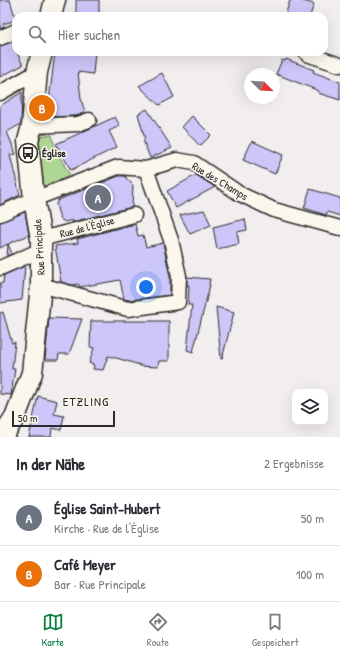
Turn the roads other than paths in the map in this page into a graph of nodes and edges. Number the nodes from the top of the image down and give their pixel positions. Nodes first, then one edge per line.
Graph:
1 (12, 33) edge
2 (0, 38) edge
3 (41, 56) edge
4 (313, 56) edge
5 (340, 65) edge
6 (37, 72) junction
7 (0, 93) edge
8 (89, 120) dead end
9 (32, 126) junction
10 (146, 169) junction
11 (34, 199) junction
12 (0, 214) edge
13 (134, 215) dead end
14 (340, 228) edge
15 (41, 245) junction
16 (0, 268) edge
17 (41, 285) junction
18 (2, 437) edge

1 - 2 street
3 - 6 street, Rue Principale
4 - 5 street
6 - 7 street
6 - 9 street, Rue Principale
8 - 9 street
9 - 11 street, Rue Principale
10 - 11 street
10 - 14 street, Rue des Champs
10 - 17 street
11 - 12 street
11 - 15 street, Rue Principale
13 - 15 street, Rue de l'Église
15 - 16 street, Rue de l'Église
15 - 17 street, Rue Principale
17 - 18 street, Rue Principale

